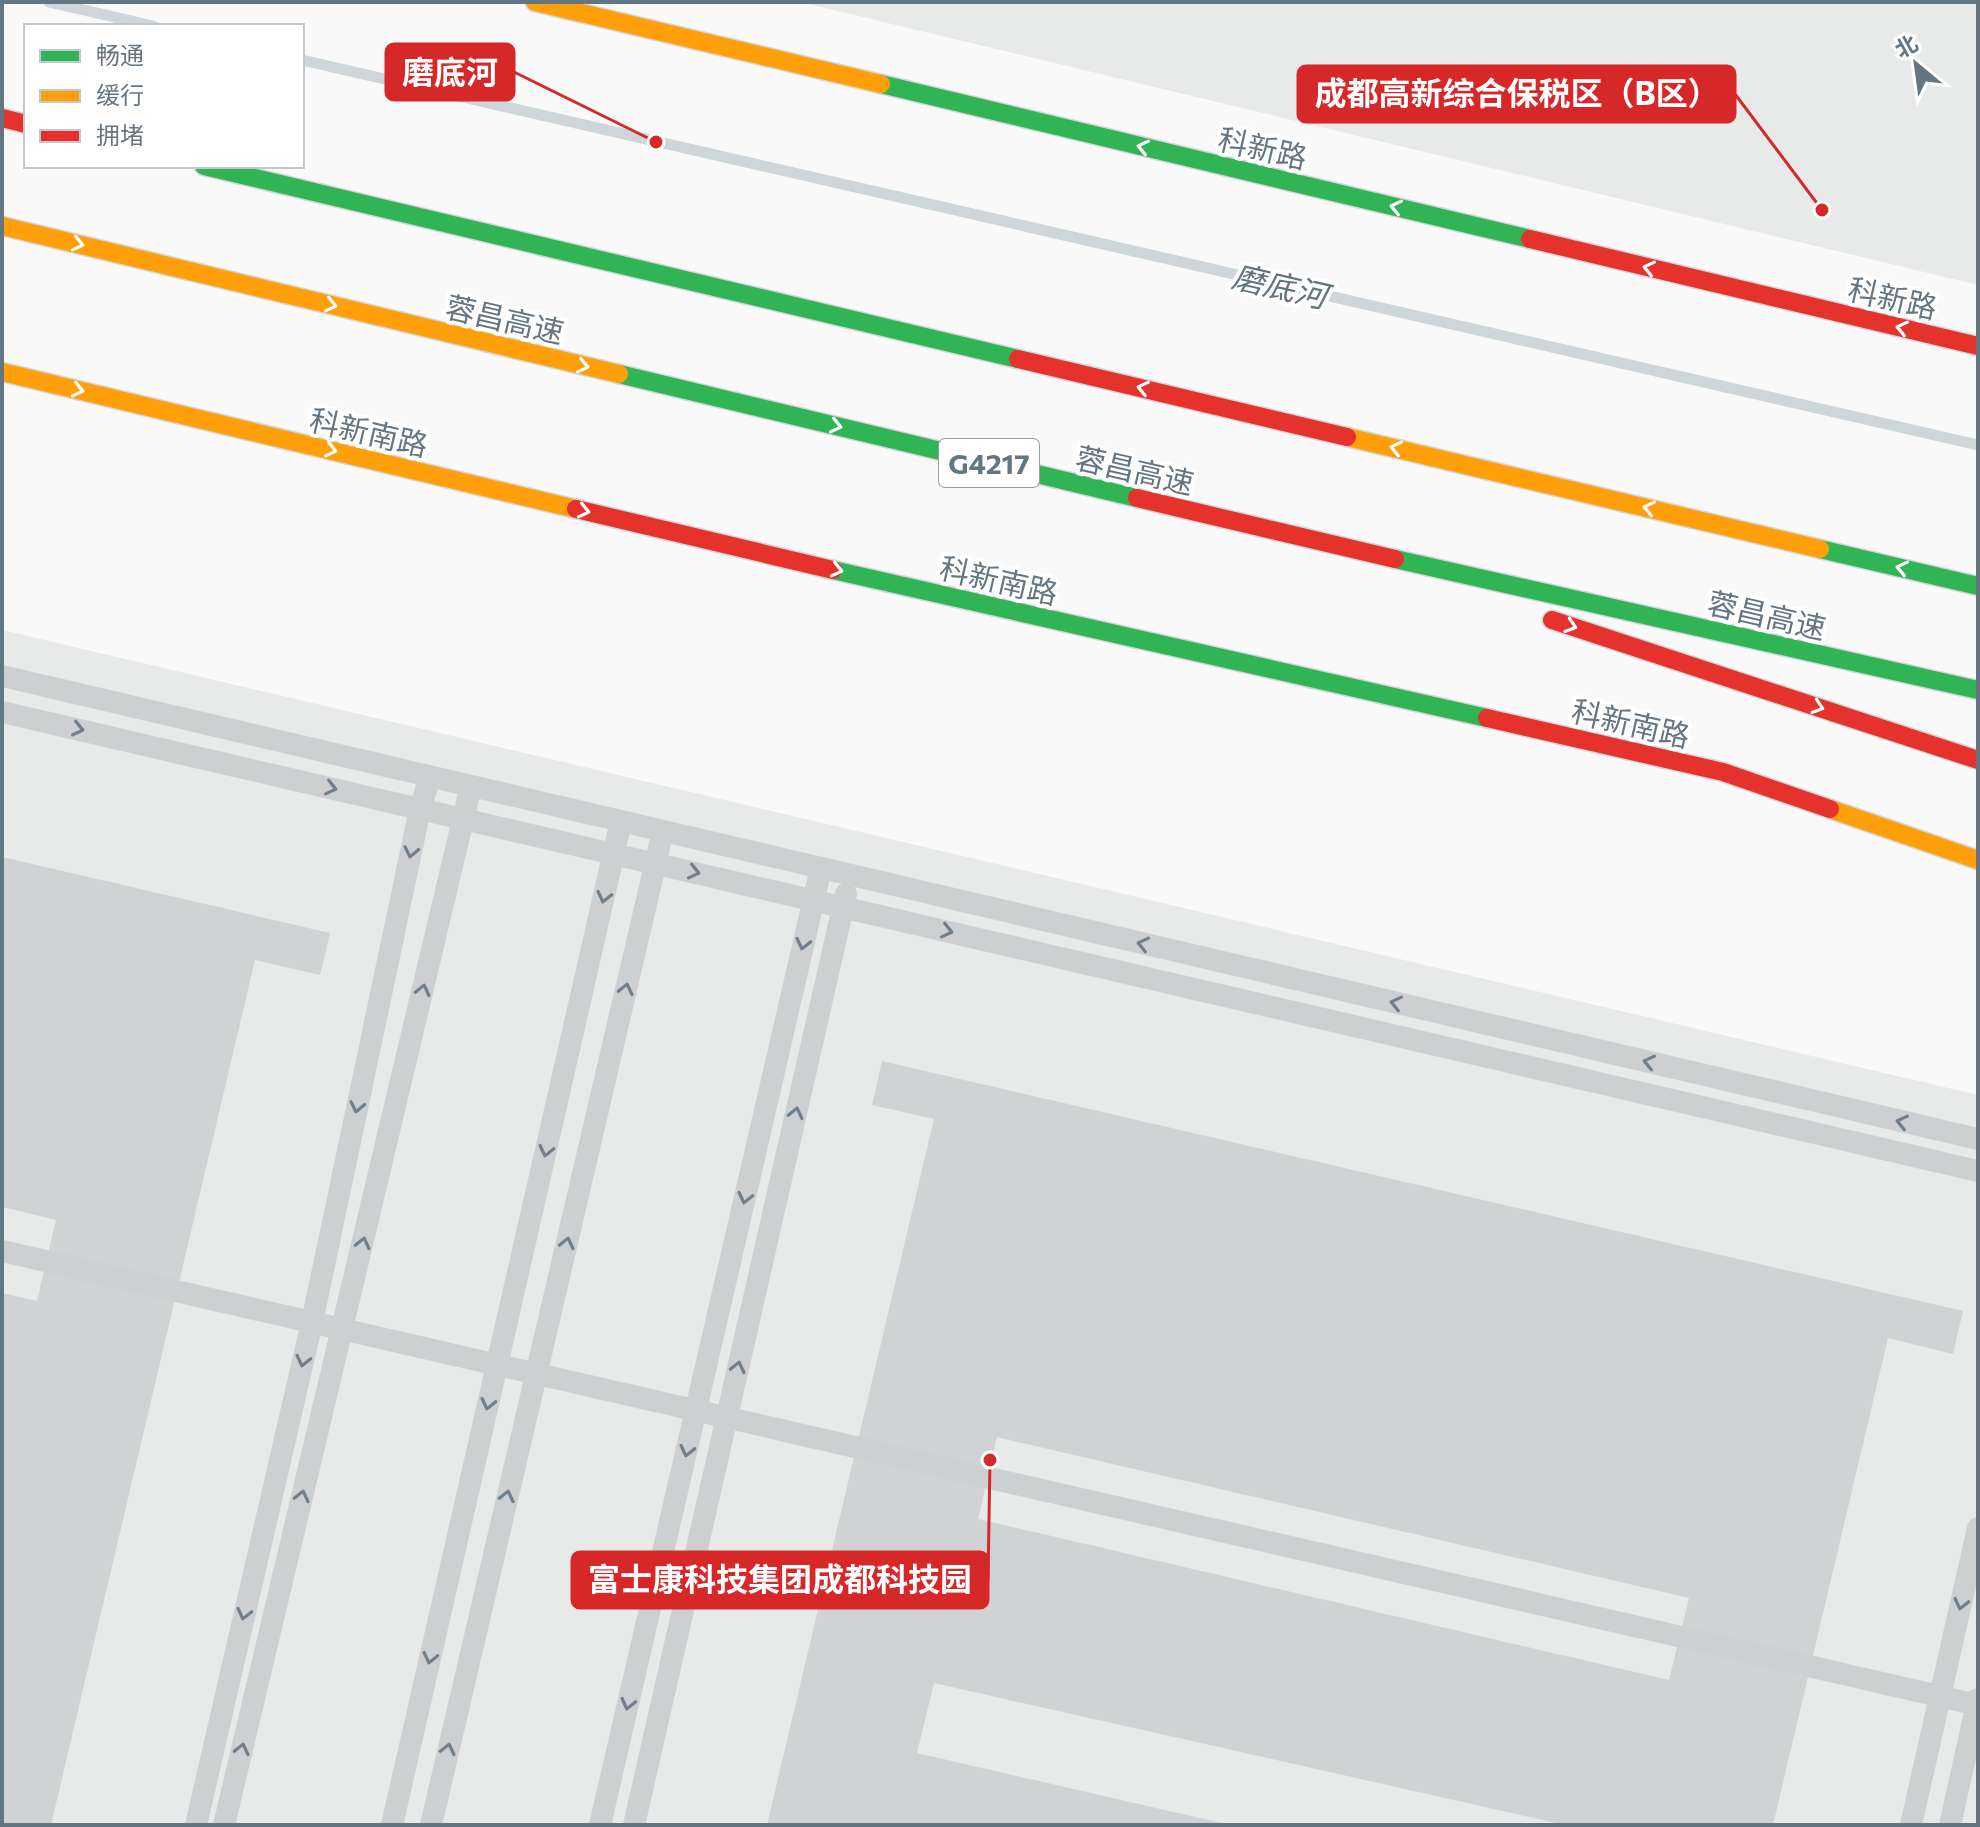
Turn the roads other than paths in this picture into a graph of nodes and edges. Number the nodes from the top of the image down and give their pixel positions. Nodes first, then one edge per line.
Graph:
1 (535, 2) edge
2 (2, 118) edge
3 (24, 124) edge
4 (212, 168) edge
5 (2, 226) edge
6 (1978, 346) edge
7 (2, 372) edge
8 (1311, 540) junction
9 (1978, 584) edge
10 (1493, 600) dead end
11 (1538, 615) dead end
12 (2, 676) edge
13 (1978, 690) edge
14 (2, 712) edge
15 (1978, 760) edge
16 (430, 777) junction
17 (471, 786) junction
18 (420, 809) junction
19 (463, 819) junction
20 (621, 821) junction
21 (663, 831) junction
22 (614, 854) junction
23 (1978, 860) edge
24 (655, 863) junction
25 (821, 868) junction
26 (850, 875) junction
27 (813, 900) junction
28 (843, 907) junction
29 (1978, 1139) edge
30 (1978, 1171) edge
31 (2, 1251) edge
32 (312, 1322) junction
33 (342, 1330) junction
34 (497, 1365) junction
35 (536, 1374) junction
36 (696, 1411) junction
37 (727, 1418) junction
38 (1978, 1528) edge
39 (1940, 1697) junction
40 (1978, 1703) edge
41 (196, 1825) edge
42 (224, 1825) edge
43 (392, 1825) edge
44 (431, 1825) edge
45 (600, 1825) edge
46 (634, 1825) edge
47 (1911, 1825) edge
48 (1950, 1825) edge

6 -> 1 main road, 科新路
2 - 3 main road
9 -> 4 main road
5 -> 8 main road, 蓉昌高速 / G4217
7 -> 23 main road, 科新南路
8 - 10 main road
8 - 13 main road, 蓉昌高速 / G4217
11 -> 15 main road
12 - 16 lane
14 -> 18 lane
16 - 17 lane
16 - 18 lane
17 - 19 lane
17 - 20 lane
18 - 19 lane
18 -> 32 lane
19 - 22 lane
33 -> 19 lane
20 - 21 lane
20 - 22 lane
21 - 24 lane
21 - 25 lane
22 - 24 lane
22 -> 34 lane
24 -> 27 lane
35 -> 24 lane
25 - 26 lane
25 - 27 lane
26 - 28 lane
29 -> 26 lane
27 - 28 lane
27 -> 36 lane
28 -> 30 lane
37 -> 28 lane
31 - 32 lane
32 - 33 lane
32 -> 41 lane
33 - 34 lane
42 -> 33 lane
34 - 35 lane
34 -> 43 lane
35 - 36 lane
44 -> 35 lane
36 - 37 lane
36 -> 45 lane
37 - 39 lane
37 - 46 lane
38 -> 39 lane
39 - 40 lane
39 - 47 lane
40 - 48 lane

